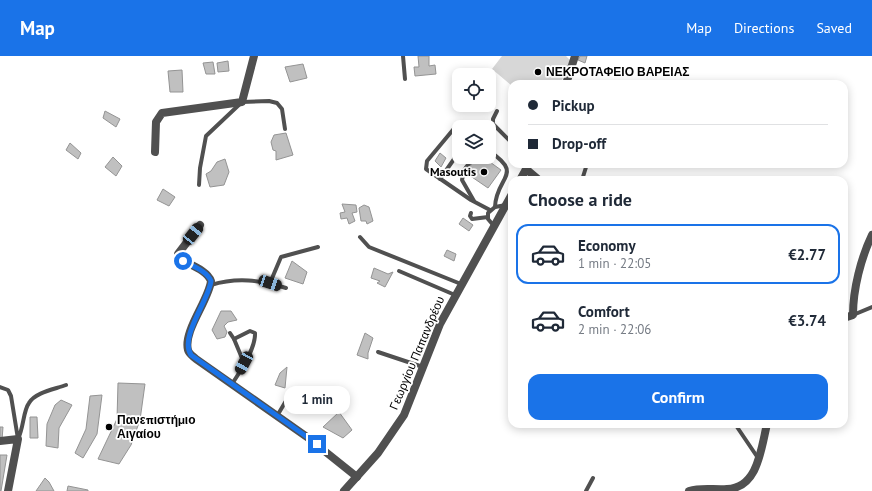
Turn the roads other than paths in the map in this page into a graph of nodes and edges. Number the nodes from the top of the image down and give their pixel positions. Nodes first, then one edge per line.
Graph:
1 (254, 56) edge
2 (403, 56) edge
3 (575, 56) edge
4 (405, 79) dead end
5 (567, 80) edge
6 (242, 102) junction
7 (497, 111) dead end
8 (285, 129) dead end
9 (452, 131) edge
10 (508, 138) edge
11 (155, 152) dead end
12 (496, 156) edge
13 (452, 162) edge
14 (469, 164) edge
15 (529, 168) edge
16 (536, 176) edge
17 (440, 179) junction
18 (199, 185) dead end
19 (508, 201) edge
20 (476, 203) junction
21 (506, 205) junction
22 (495, 207) junction
23 (490, 210) junction
24 (471, 213) dead end
25 (488, 217) junction
26 (200, 225) dead end
27 (494, 226) junction
28 (872, 234) edge
29 (360, 237) dead end
30 (318, 247) dead end
31 (399, 270) dead end
32 (270, 283) junction
33 (461, 284) junction
34 (210, 285) junction
35 (286, 288) dead end
36 (455, 295) junction
37 (872, 307) edge
38 (853, 315) junction
39 (848, 317) edge
40 (230, 333) dead end
41 (234, 339) junction
42 (378, 352) dead end
43 (244, 363) junction
44 (422, 367) junction
45 (232, 384) junction
46 (66, 385) dead end
47 (0, 387) edge
48 (293, 389) dead end
49 (277, 416) junction
50 (738, 428) edge
51 (766, 428) edge
52 (18, 439) junction
53 (0, 442) edge
54 (758, 458) junction
55 (357, 477) junction
56 (593, 478) dead end
57 (8, 491) edge
58 (344, 491) edge
59 (586, 491) edge
60 (690, 491) edge

1 - 6 street
2 - 4 lane
3 - 5 street
6 - 8 lane
6 - 11 street
6 - 18 lane
7 - 10 lane
9 - 17 lane
12 - 22 lane
13 - 17 lane
14 - 20 lane
15 - 16 street
17 - 20 lane
19 - 21 street, Γεωργίου Παπανδρέου
20 - 23 lane
21 - 22 lane
21 - 27 street, Γεωργίου Παπανδρέου
22 - 23 lane
23 - 25 lane
24 - 25 lane
25 - 27 lane
26 - 34 street
27 - 33 street, Γεωργίου Παπανδρέου
28 - 38 street
29 - 33 lane
30 - 32 lane
31 - 36 lane
32 - 34 lane
32 - 35 lane
33 - 36 street, Γεωργίου Παπανδρέου
34 - 45 street
36 - 44 street, Γεωργίου Παπανδρέου
37 - 38 lane
38 - 39 street
40 - 41 lane
41 - 43 lane
41 - 43 lane
42 - 44 lane
43 - 45 lane
44 - 55 street, Γεωργίου Παπανδρέου
45 - 49 street
46 - 52 lane
47 - 52 lane
48 - 49 lane
49 - 55 street
50 - 54 lane
51 - 54 street
52 - 53 street
52 - 57 street
54 - 60 street
55 - 58 street, Γεωργίου Παπανδρέου
56 - 59 lane

